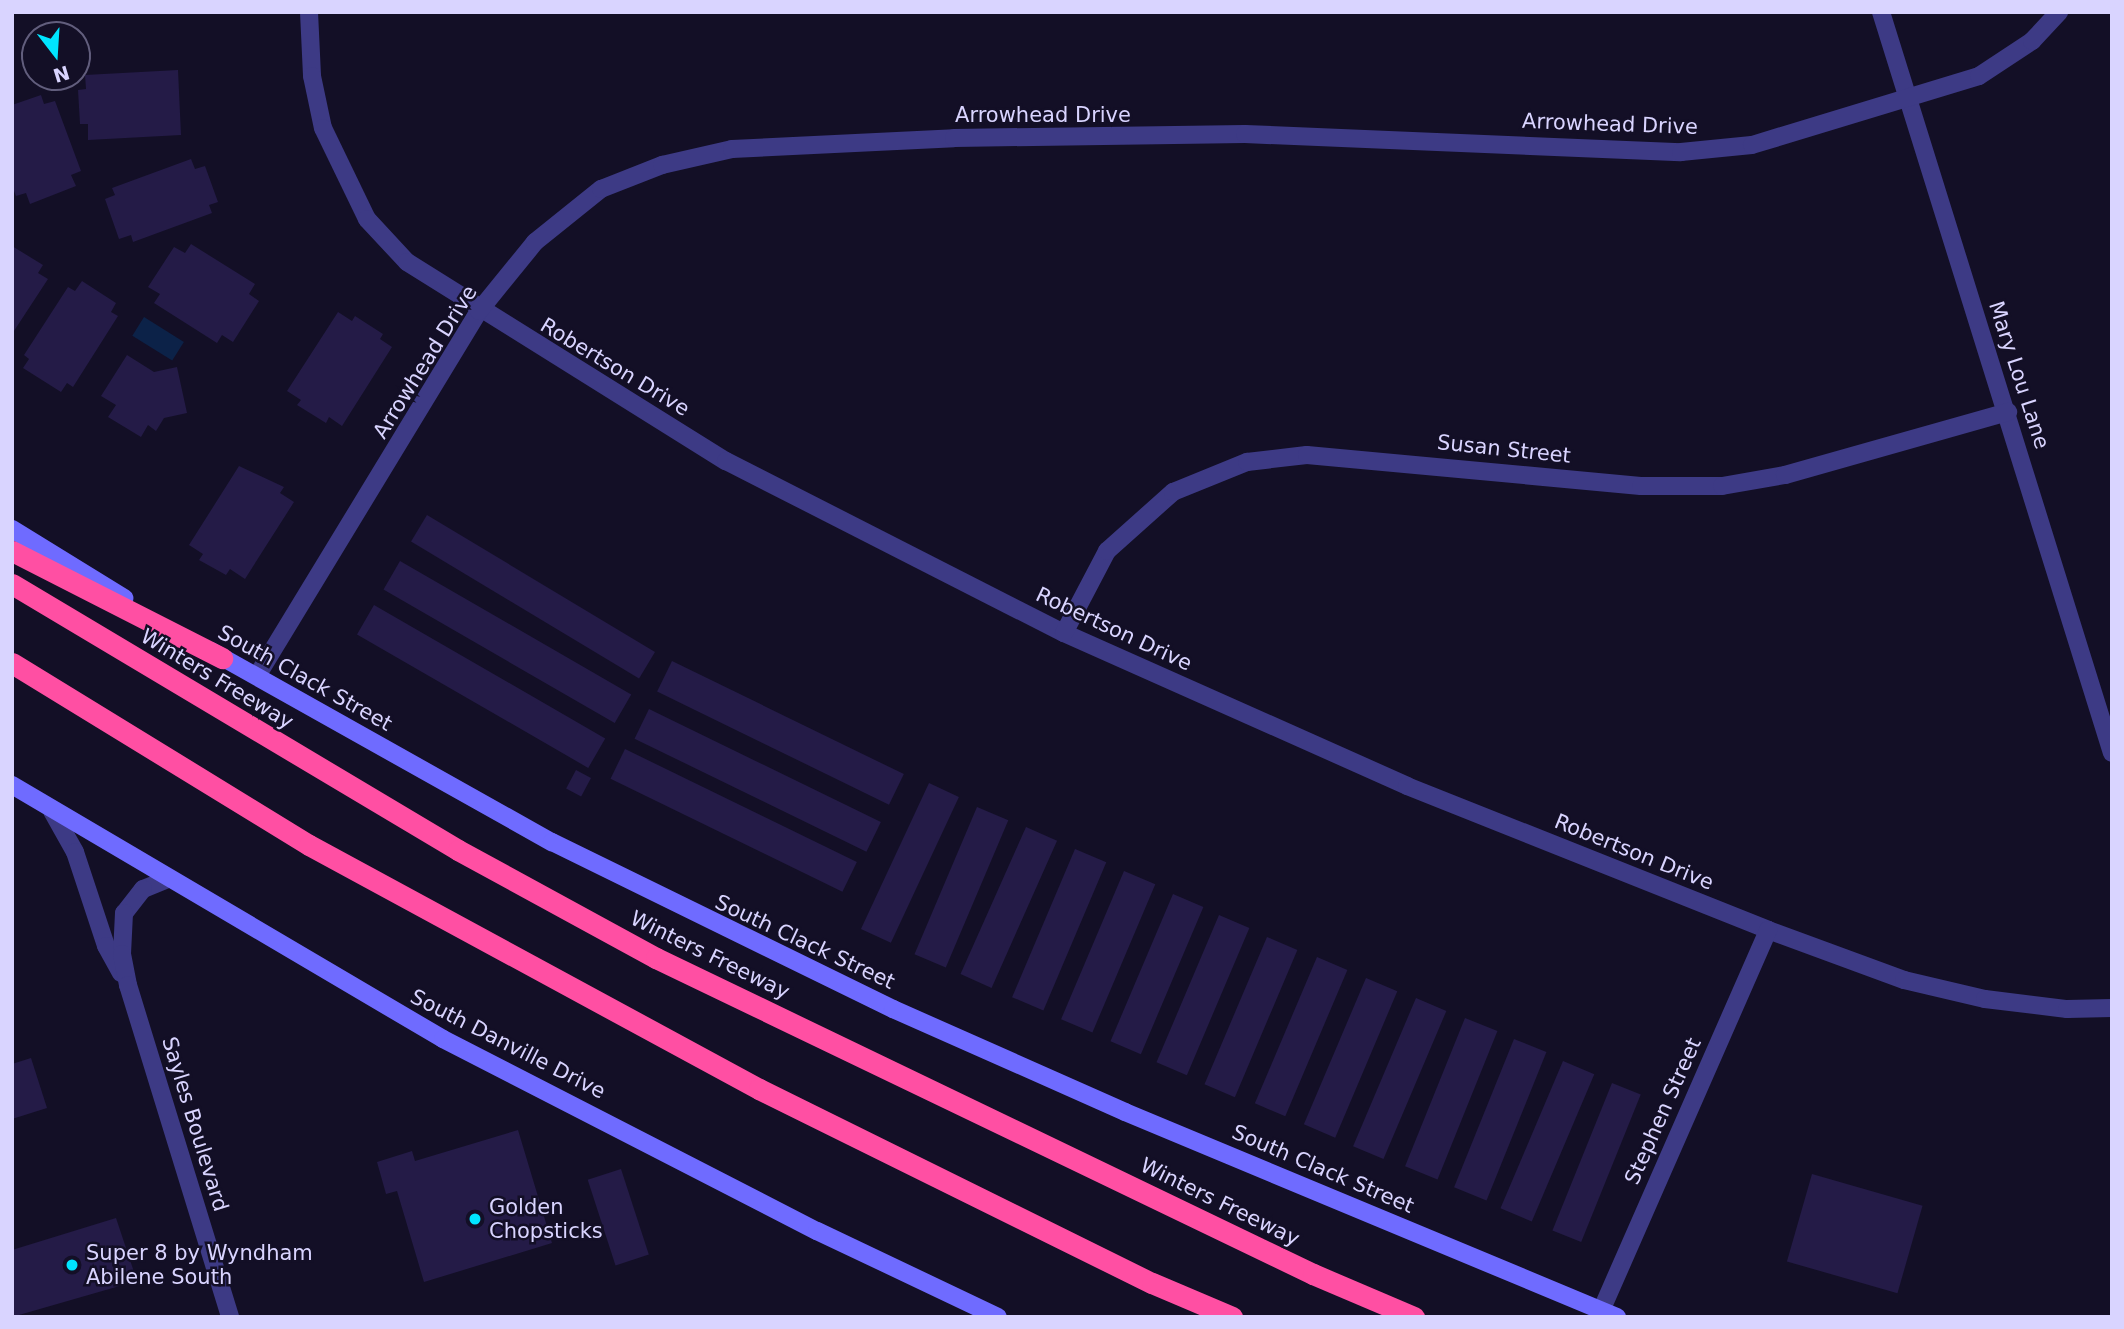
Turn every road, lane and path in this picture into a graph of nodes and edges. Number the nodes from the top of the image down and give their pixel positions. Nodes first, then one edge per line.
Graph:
1 (309, 12) edge
2 (1881, 12) edge
3 (2059, 12) edge
4 (1907, 99) junction
5 (479, 311) junction
6 (2008, 412) junction
7 (12, 529) edge
8 (12, 551) edge
9 (12, 584) edge
10 (1064, 633) junction
11 (222, 658) junction
12 (12, 663) edge
13 (257, 676) junction
14 (2112, 753) edge
15 (12, 785) edge
16 (52, 811) junction
17 (169, 880) junction
18 (1768, 930) junction
19 (128, 985) junction
20 (2112, 1008) edge
21 (1609, 1314) edge
22 (230, 1317) edge
23 (998, 1317) edge
24 (1232, 1317) edge
25 (1414, 1317) edge

1 - 5 street, Robertson Drive
2 - 4 street, Mary Lou Lane
3 - 4 street, Arrowhead Drive
4 - 5 street, Arrowhead Drive
4 - 6 street, Mary Lou Lane
5 - 10 street, Robertson Drive
5 - 13 street, Arrowhead Drive
6 - 10 street, Susan Street
6 - 14 street, Mary Lou Lane
7 - 11 main road, South Clack Street
8 - 11 highway
9 - 25 highway, Winters Freeway
10 - 18 street, Robertson Drive
11 - 13 main road, South Clack Street
12 - 24 highway
13 - 21 main road, South Clack Street
15 - 16 main road, South Danville Drive
16 - 17 main road, South Danville Drive
16 - 19 street, Sayles Boulevard
17 - 19 street, Sayles Boulevard
17 - 23 main road, South Danville Drive
18 - 20 street, Robertson Drive
18 - 21 street, Stephen Street
19 - 22 street, Sayles Boulevard

